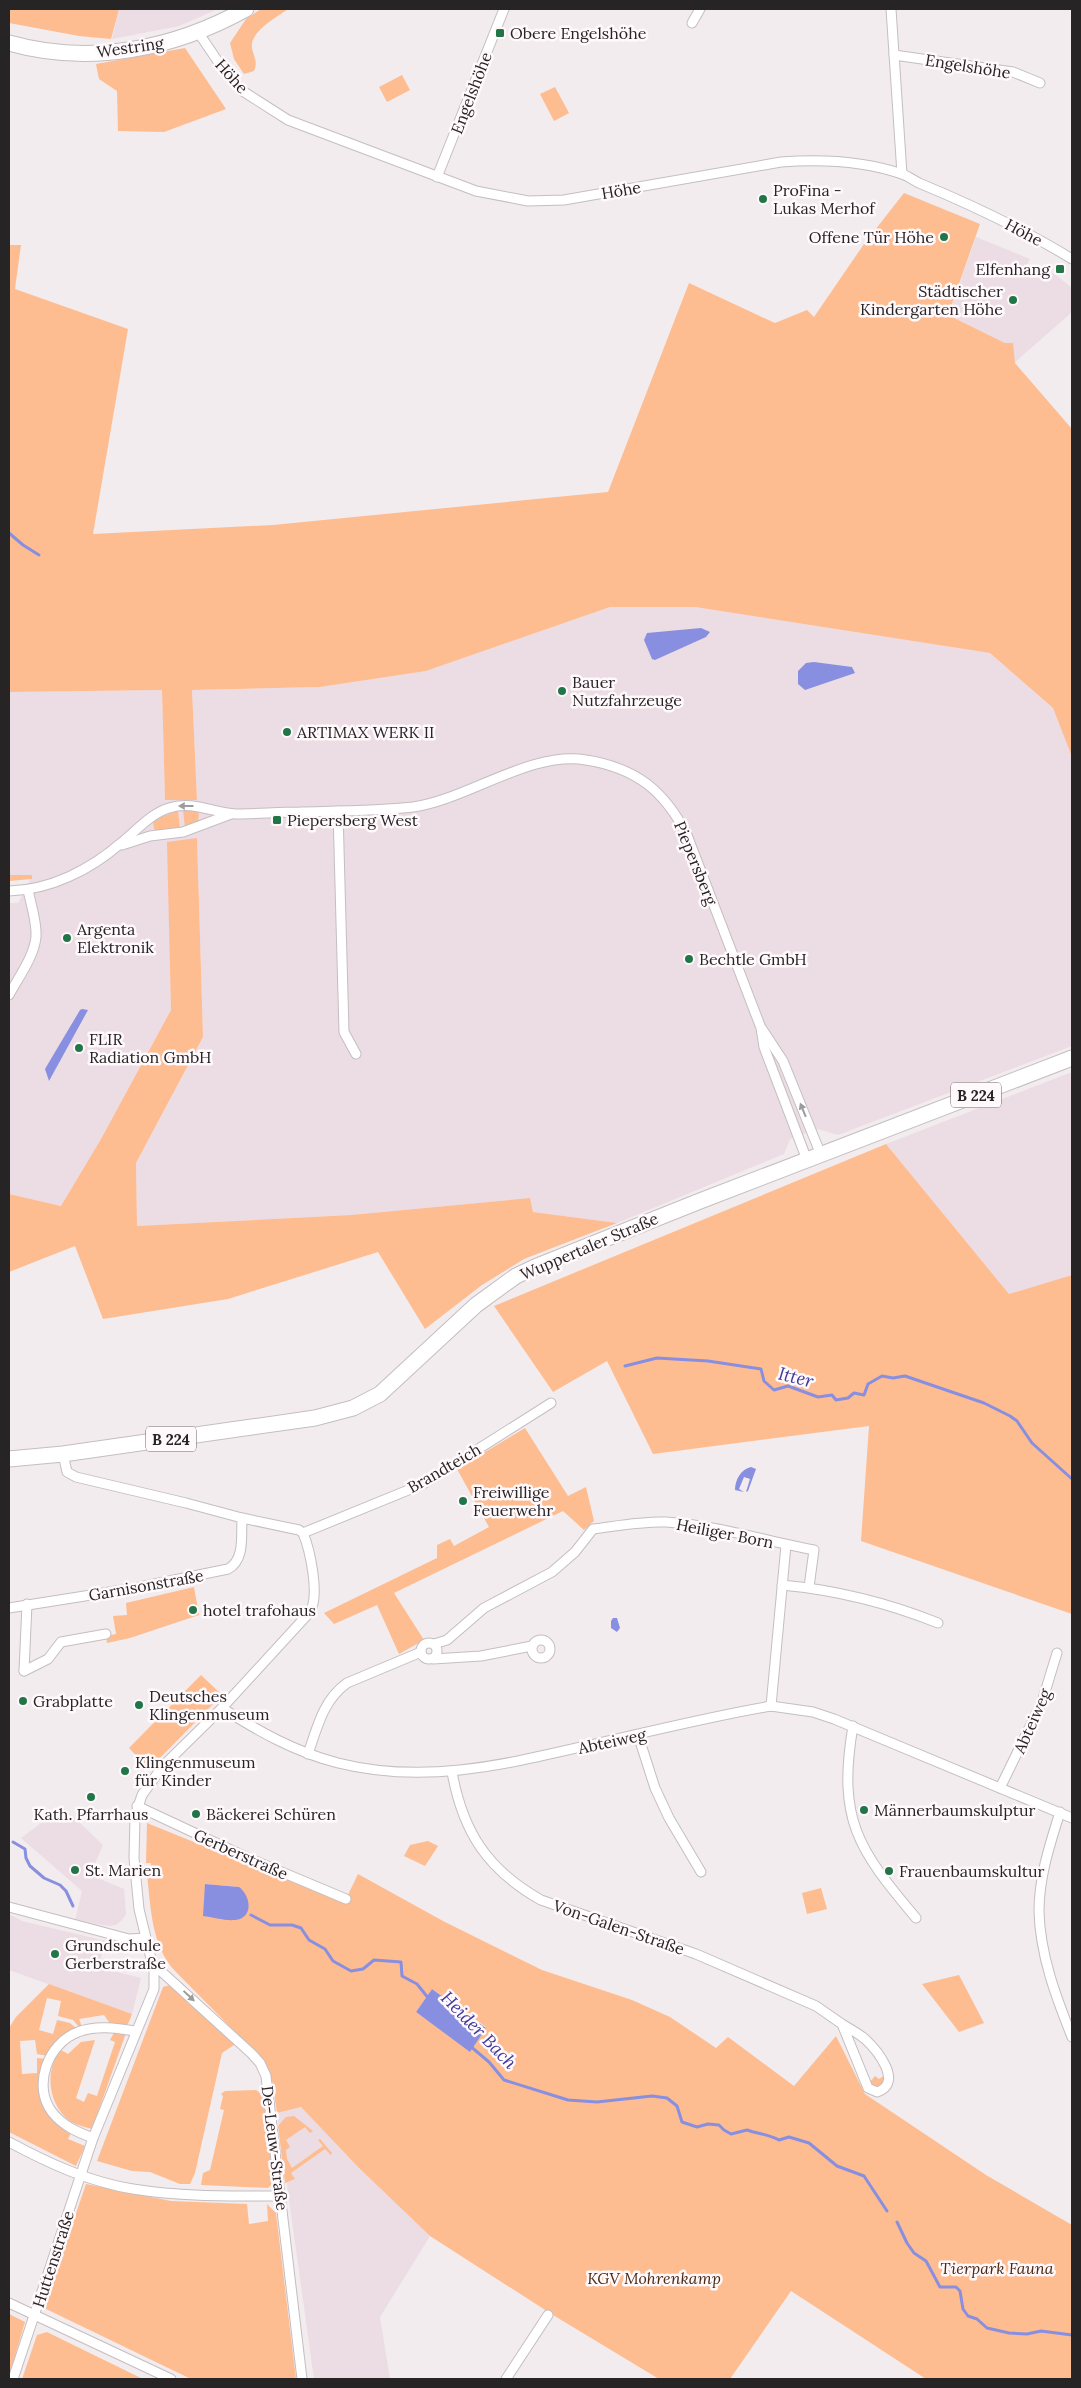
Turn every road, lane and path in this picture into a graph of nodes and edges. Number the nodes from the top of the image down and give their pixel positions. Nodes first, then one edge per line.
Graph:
1 (246, 9) edge
2 (504, 9) edge
3 (700, 9) edge
4 (891, 9) edge
5 (692, 22) dead end
6 (198, 32) junction
7 (9, 43) edge
8 (894, 55) junction
9 (1040, 83) dead end
10 (902, 174) junction
11 (437, 177) junction
12 (1072, 259) edge
13 (338, 811) junction
14 (234, 814) junction
15 (119, 845) junction
16 (28, 890) junction
17 (9, 891) edge
18 (9, 995) edge
19 (761, 1028) junction
20 (356, 1054) dead end
21 (1072, 1058) edge
22 (822, 1155) junction
23 (807, 1160) junction
24 (551, 1403) dead end
25 (63, 1454) junction
26 (9, 1459) edge
27 (242, 1518) junction
28 (303, 1533) junction
29 (786, 1545) junction
30 (782, 1585) junction
31 (809, 1587) junction
32 (27, 1604) junction
33 (9, 1608) edge
34 (938, 1623) dead end
35 (106, 1634) dead end
36 (434, 1644) junction
37 (532, 1646) dead end
38 (421, 1652) junction
39 (1057, 1652) dead end
40 (433, 1659) junction
41 (771, 1706) junction
42 (222, 1708) junction
43 (853, 1726) junction
44 (638, 1735) junction
45 (308, 1754) junction
46 (452, 1772) junction
47 (1000, 1788) junction
48 (137, 1806) junction
49 (1060, 1812) junction
50 (1072, 1818) edge
51 (701, 1872) dead end
52 (346, 1900) dead end
53 (9, 1907) edge
54 (916, 1918) dead end
55 (146, 1938) junction
56 (152, 1963) junction
57 (842, 2024) junction
58 (135, 2031) junction
59 (1072, 2037) edge
60 (94, 2138) junction
61 (9, 2142) edge
62 (81, 2175) junction
63 (281, 2196) junction
64 (9, 2303) edge
65 (35, 2315) junction
66 (548, 2315) dead end
67 (13, 2379) edge
68 (171, 2379) edge
69 (302, 2379) edge
70 (506, 2379) edge

1 - 6 main road, Westring
2 - 11 street, Engelshöhe
3 - 5 street
4 - 8 street
6 - 7 main road, Westring
6 - 11 street, Höhe
8 - 9 street, Engelshöhe
8 - 10 street
10 - 11 street, Höhe
10 - 12 street, Höhe
13 - 14 street, Piepersberg
13 - 19 street, Piepersberg
13 - 20 street
14 - 15 street, Piepersberg
14 -> 15 street, Piepersberg
15 - 16 street, Piepersberg
16 - 17 street, Piepersberg
16 - 18 street
22 -> 19 street, Piepersberg
19 - 23 street, Piepersberg
21 - 22 main road, Wuppertaler Straße / B 224
22 - 23 main road, Wuppertaler Straße / B 224
23 - 25 main road, Wuppertaler Straße / B 224
24 - 28 street, Brandteich
25 - 26 main road, Wuppertaler Straße / B 224
25 - 27 street
27 - 28 street
27 - 32 street, Garnisonstraße
28 - 42 street
29 - 30 street, Heiliger Born
29 - 31 street, Heiliger Born
29 - 36 street, Heiliger Born
30 - 31 street
30 - 41 street, Heiliger Born
31 - 34 street
32 - 33 street, Garnisonstraße
32 - 35 street
36 - 38 street, Heiliger Born
36 - 40 street
37 - 40 street
38 - 40 street
38 - 45 street, Heiliger Born
39 - 47 street, Abteiweg
41 - 43 street, Abteiweg
41 - 44 street, Abteiweg
42 - 45 street, Abteiweg
42 - 48 street
43 - 47 street, Abteiweg
43 - 54 street
44 - 46 street, Abteiweg
44 - 51 street
45 - 46 street, Abteiweg
46 - 57 street, Von-Galen-Straße
47 - 49 street, Abteiweg
48 - 52 street, Gerberstraße
48 - 55 street
49 - 50 street, Abteiweg
49 - 59 street
53 - 55 street
55 - 56 street, Huttenstraße
56 - 58 street, Huttenstraße
56 -> 63 street, De-Leuw-Straße
57 - 57 street, Von-Galen-Straße
58 - 60 street, Huttenstraße
58 - 60 street
60 - 62 street, Huttenstraße
61 - 62 street
62 - 63 street
62 - 65 street, Huttenstraße
63 - 69 street, De-Leuw-Straße
64 - 65 street
65 - 67 street, Huttenstraße
65 - 68 street
66 - 70 street

